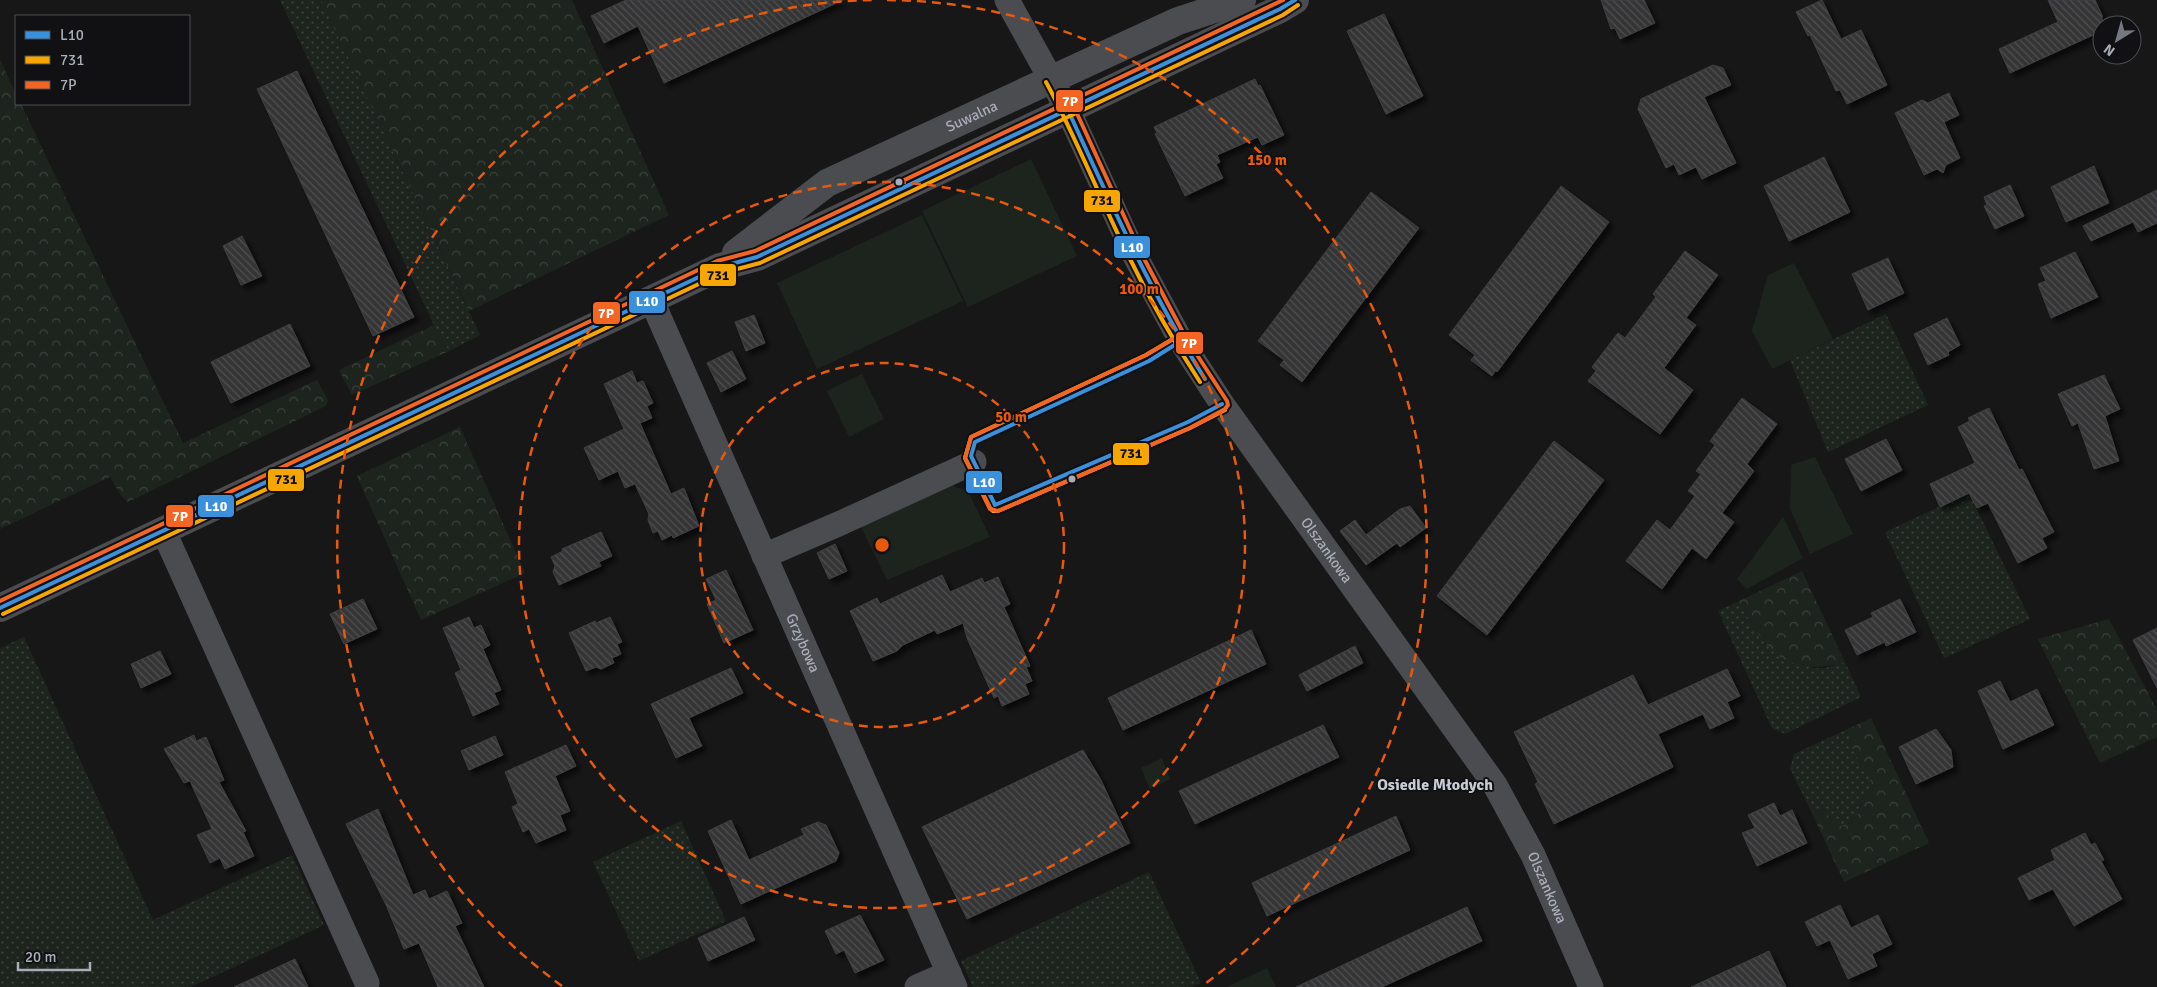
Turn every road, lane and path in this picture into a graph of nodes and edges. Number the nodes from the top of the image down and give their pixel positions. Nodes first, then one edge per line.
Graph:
1 (1007, 0) edge
2 (1242, 0) edge
3 (1295, 0) edge
4 (1052, 79) junction
5 (1068, 110) junction
6 (720, 267) junction
7 (651, 299) junction
8 (974, 462) dead end
9 (164, 532) junction
10 (764, 556) junction
11 (0, 608) edge
12 (952, 980) edge
13 (367, 983) dead end
14 (917, 987) edge
15 (1591, 987) edge

1 - 4 street, Olszankowa
2 - 4 street, Suwalna
3 - 5 street, Suwalna
4 - 5 street, Olszankowa
4 - 6 street, Suwalna
5 - 6 street, Suwalna
5 - 15 street, Olszankowa
6 - 7 street, Suwalna
7 - 9 street, Suwalna
7 - 10 street, Grzybowa
8 - 10 street
9 - 11 street, Suwalna
9 - 13 street
10 - 12 street, Grzybowa
12 - 14 street

